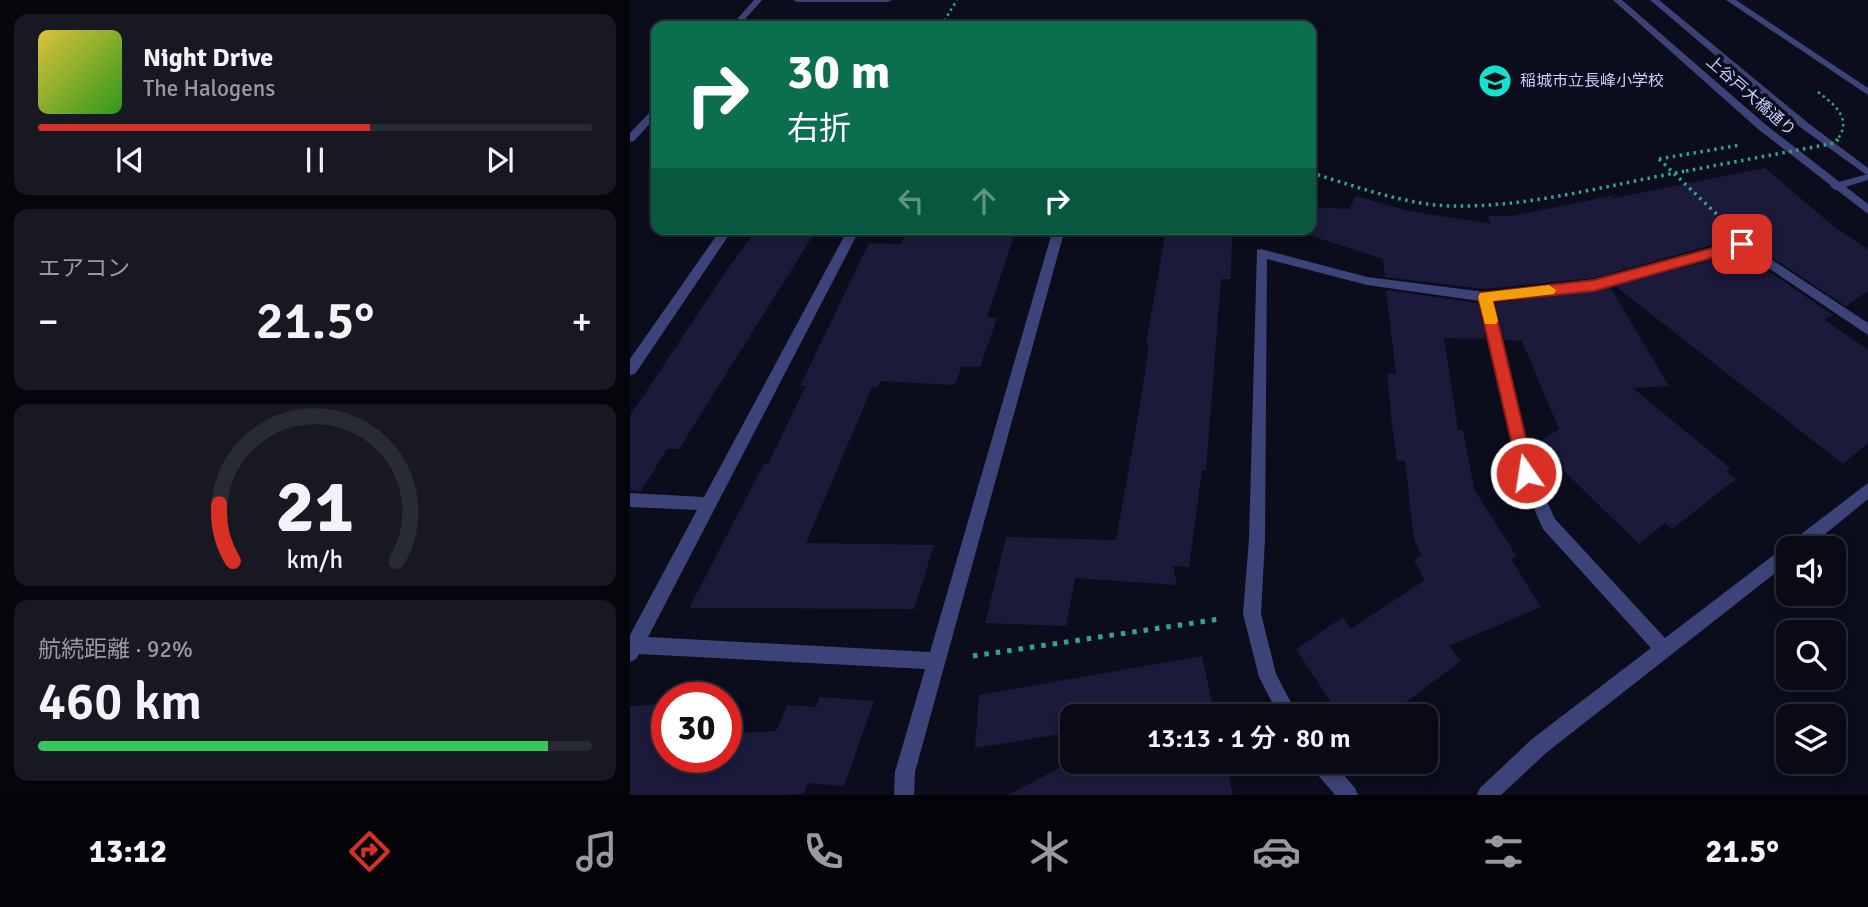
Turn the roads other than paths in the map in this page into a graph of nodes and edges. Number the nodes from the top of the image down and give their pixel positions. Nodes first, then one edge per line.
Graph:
1 (758, 0) edge
2 (797, 0) edge
3 (888, 0) edge
4 (1617, 0) edge
5 (1654, 0) edge
6 (1730, 0) edge
7 (739, 21) edge
8 (1868, 92) edge
9 (651, 116) edge
10 (630, 139) edge
11 (1868, 175) edge
12 (1835, 186) junction
13 (1868, 210) edge
14 (723, 235) edge
15 (851, 235) edge
16 (1057, 235) edge
17 (1485, 297) junction
18 (1868, 330) edge
19 (630, 370) edge
20 (1868, 491) edge
21 (630, 500) edge
22 (708, 504) junction
23 (1810, 536) edge
24 (1776, 562) edge
25 (631, 648) edge
26 (1664, 650) junction
27 (937, 661) junction
28 (1283, 704) edge
29 (1330, 774) edge
30 (904, 795) edge
31 (1348, 795) edge
32 (1487, 795) edge

1 - 7 street
2 - 3 street
4 - 12 street, 上谷戸大橋通り
5 - 11 street, 上谷戸大橋通り
6 - 8 street
9 - 10 street
11 - 12 street
12 - 13 street, 上谷戸大橋通り
14 - 19 street
15 - 22 street
16 - 27 street
17 - 18 street
17 - 26 street
17 - 28 street
20 - 23 street
21 - 22 street
22 - 25 street
24 - 26 street
25 - 27 street
26 - 32 street
27 - 30 street
29 - 31 street

